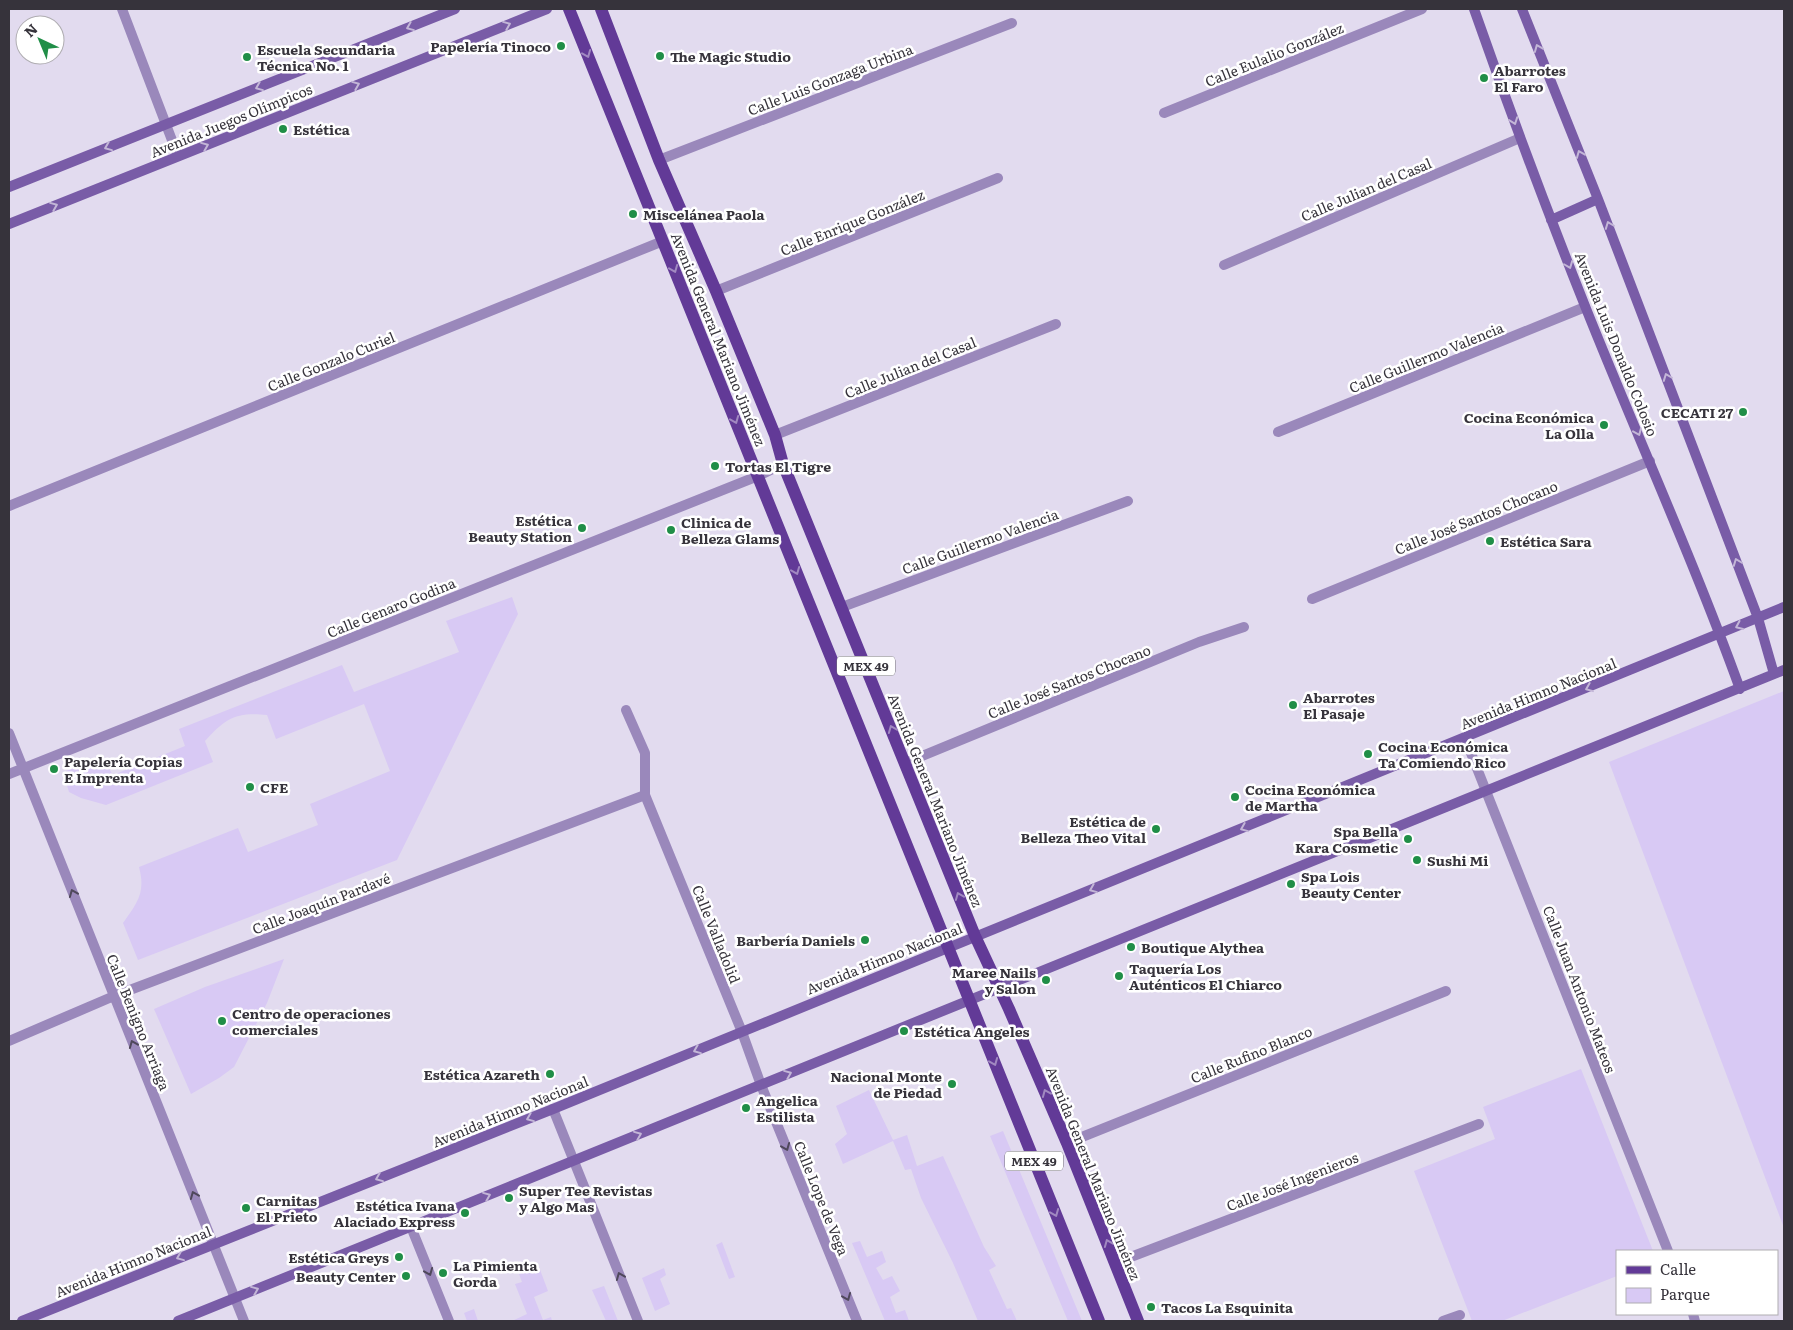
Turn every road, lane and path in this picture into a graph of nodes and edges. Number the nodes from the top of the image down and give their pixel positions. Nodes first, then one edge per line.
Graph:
1 (122, 9) edge
2 (455, 9) edge
3 (547, 9) edge
4 (569, 9) edge
5 (601, 9) edge
6 (1422, 9) edge
7 (1474, 9) edge
8 (1522, 9) edge
9 (1012, 23) dead end
10 (1164, 113) dead end
11 (166, 124) junction
12 (1520, 138) junction
13 (178, 156) junction
14 (659, 160) junction
15 (998, 178) dead end
16 (9, 187) edge
17 (1598, 198) junction
18 (1552, 220) junction
19 (9, 224) edge
20 (663, 240) junction
21 (1224, 265) dead end
22 (716, 291) junction
23 (1585, 307) junction
24 (1056, 324) dead end
25 (1278, 432) dead end
26 (775, 435) junction
27 (1650, 461) junction
28 (783, 464) junction
29 (758, 476) junction
30 (1128, 501) dead end
31 (9, 506) edge
32 (1312, 599) dead end
33 (842, 607) junction
34 (1784, 607) edge
35 (1758, 618) junction
36 (1244, 627) dead end
37 (1720, 634) junction
38 (1784, 670) edge
39 (1774, 674) junction
40 (1740, 688) junction
41 (626, 710) dead end
42 (9, 732) edge
43 (1465, 738) junction
44 (905, 763) junction
45 (23, 768) junction
46 (9, 774) edge
47 (1487, 791) junction
48 (645, 795) junction
49 (975, 936) junction
50 (948, 948) junction
51 (999, 988) junction
52 (1446, 991) dead end
53 (114, 996) junction
54 (970, 1001) junction
55 (742, 1032) junction
56 (9, 1041) edge
57 (761, 1085) junction
58 (553, 1109) junction
59 (1479, 1124) dead end
60 (1067, 1143) junction
61 (573, 1161) junction
62 (411, 1227) junction
63 (213, 1244) junction
64 (1668, 1250) edge
65 (1116, 1263) junction
66 (235, 1298) junction
67 (1460, 1315) dead end
68 (22, 1321) edge
69 (178, 1321) edge
70 (244, 1321) edge
71 (449, 1321) edge
72 (638, 1321) edge
73 (857, 1321) edge
74 (1099, 1321) edge
75 (1138, 1321) edge
76 (1443, 1321) edge

1 - 11 street
2 -> 11 main road, Avenida Juegos Olímpicos
13 -> 3 main road, Avenida Juegos Olímpicos
4 -> 20 main road, Avenida General Mariano Jiménez / MEX 49
5 - 14 main road, Avenida General Mariano Jiménez / MEX 49
6 - 10 street, Calle Eulalio González
7 -> 12 main road, Avenida Luis Donaldo Colosio
17 -> 8 main road
9 - 14 street, Calle Luis Gonzaga Urbina
11 - 13 street
11 -> 16 main road, Avenida Juegos Olímpicos
12 - 18 main road, Avenida Luis Donaldo Colosio
12 - 21 street, Calle Julian del Casal
19 -> 13 main road, Avenida Juegos Olímpicos
14 - 22 main road, Avenida General Mariano Jiménez / MEX 49
15 - 22 street, Calle Enrique González
17 - 18 main road
35 -> 17 main road
18 -> 23 main road, Avenida Luis Donaldo Colosio
20 -> 29 main road, Avenida General Mariano Jiménez / MEX 49
20 - 31 street, Calle Gonzalo Curiel
22 - 26 main road, Avenida General Mariano Jiménez / MEX 49
23 - 25 street, Calle Guillermo Valencia
23 -> 27 main road, Avenida Luis Donaldo Colosio
24 - 26 street, Calle Julian del Casal
26 - 28 main road, Avenida General Mariano Jiménez / MEX 49
27 - 32 street, Calle José Santos Chocano
27 - 37 main road, Avenida Luis Donaldo Colosio
28 - 29 street, Calle Genaro Godina
28 - 33 main road, Avenida General Mariano Jiménez / MEX 49
29 - 45 street, Calle Genaro Godina
29 -> 50 main road, Avenida General Mariano Jiménez / MEX 49
30 - 33 street, Calle Guillermo Valencia
44 -> 33 main road, Avenida General Mariano Jiménez / MEX 49
34 - 35 main road, Avenida Himno Nacional
35 -> 37 main road, Avenida Himno Nacional
35 - 39 main road
36 - 44 street, Calle José Santos Chocano
37 - 40 main road, Avenida Luis Donaldo Colosio
37 -> 43 main road, Avenida Himno Nacional
38 - 39 main road
39 - 40 main road
40 - 47 main road
41 - 48 street
42 - 45 street, Calle Benigno Arriaga
43 - 47 street, Calle Juan Antonio Mateos
43 -> 49 main road, Avenida Himno Nacional
49 -> 44 main road, Avenida General Mariano Jiménez / MEX 49
45 - 46 street, Calle Genaro Godina
53 -> 45 street, Calle Benigno Arriaga
47 - 51 main road
47 - 64 street, Calle Juan Antonio Mateos
48 - 53 street, Calle Joaquín Pardavé
48 - 55 street, Calle Valladolid
49 - 50 main road, Avenida Himno Nacional
49 - 51 main road, Avenida General Mariano Jiménez / MEX 49
50 - 54 main road, Avenida General Mariano Jiménez / MEX 49
50 - 55 main road, Avenida Himno Nacional
51 - 54 main road
60 -> 51 main road, Avenida General Mariano Jiménez / MEX 49
52 - 60 street, Calle Rufino Blanco
53 - 56 street, Calle Joaquín Pardavé
63 -> 53 street, Calle Benigno Arriaga
57 -> 54 main road
54 -> 74 main road, Avenida General Mariano Jiménez / MEX 49
55 - 57 street, Calle Valladolid
55 -> 58 main road, Avenida Himno Nacional
61 -> 57 main road
57 -> 73 street, Calle Lope de Vega
58 - 61 street
58 -> 63 main road, Avenida Himno Nacional
59 - 65 street, Calle José Ingenieros
65 -> 60 main road, Avenida General Mariano Jiménez / MEX 49
62 -> 61 main road
72 -> 61 street
66 -> 62 main road
62 -> 71 street
63 - 66 street, Calle Benigno Arriaga
63 -> 68 main road, Avenida Himno Nacional
65 - 75 main road, Avenida General Mariano Jiménez / MEX 49
66 - 69 main road
66 - 70 street, Calle Benigno Arriaga
67 - 76 street

